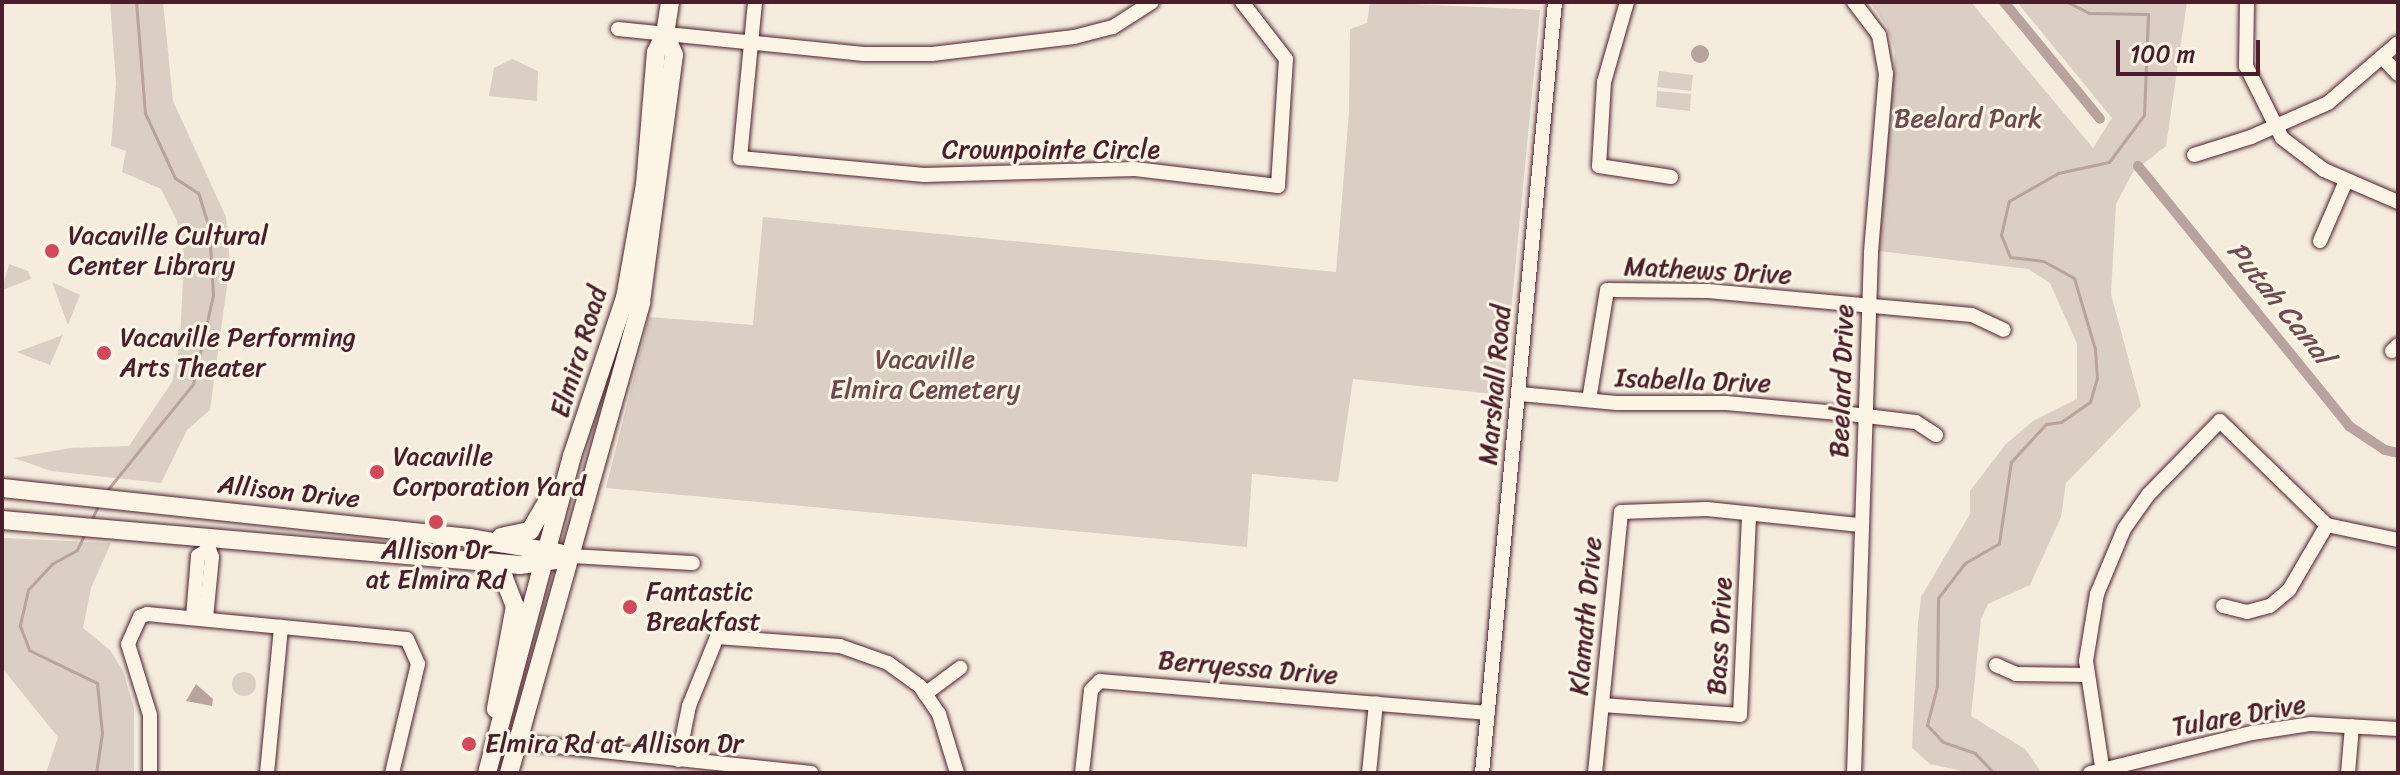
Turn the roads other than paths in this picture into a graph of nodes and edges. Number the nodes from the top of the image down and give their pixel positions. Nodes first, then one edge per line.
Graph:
1 (670, 2) edge
2 (755, 2) edge
3 (1152, 2) edge
4 (1242, 2) edge
5 (1555, 2) edge
6 (1627, 2) edge
7 (1854, 2) edge
8 (2247, 2) edge
9 (618, 29) dead end
10 (665, 34) junction
11 (750, 42) junction
12 (2398, 43) edge
13 (2383, 58) junction
14 (2398, 74) edge
15 (2274, 127) junction
16 (2194, 155) dead end
17 (1671, 177) dead end
18 (2346, 181) junction
19 (2398, 202) edge
20 (2320, 241) dead end
21 (1869, 306) junction
22 (2004, 330) dead end
23 (1520, 394) junction
24 (1589, 400) junction
25 (1864, 416) junction
26 (1936, 435) dead end
27 (572, 456) junction
28 (2, 488) edge
29 (1749, 516) junction
30 (2, 520) edge
31 (1860, 525) junction
32 (2327, 525) junction
33 (469, 538) junction
34 (2398, 540) edge
35 (206, 544) junction
36 (570, 556) junction
37 (546, 557) junction
38 (476, 561) junction
39 (693, 563) dead end
40 (2223, 606) dead end
41 (199, 617) junction
42 (281, 627) junction
43 (1996, 665) dead end
44 (960, 668) dead end
45 (2087, 675) junction
46 (925, 694) junction
47 (1376, 703) junction
48 (1602, 705) junction
49 (1488, 713) junction
50 (2352, 726) junction
51 (2398, 729) edge
52 (517, 745) junction
53 (496, 746) junction
54 (678, 760) junction
55 (2099, 772) edge
56 (150, 773) edge
57 (267, 773) edge
58 (392, 773) edge
59 (487, 773) edge
60 (509, 773) edge
61 (811, 773) edge
62 (957, 773) edge
63 (1082, 773) edge
64 (1369, 773) edge
65 (1482, 773) edge
66 (1595, 773) edge
67 (1854, 773) edge
68 (2348, 773) edge

1 - 10 main road, Elmira Road
2 - 11 street
3 - 11 street
4 - 11 street, Crownpointe Circle
5 - 23 street, Marshall Road
6 - 17 street
7 - 21 street, Beelard Drive
8 - 15 street
9 - 10 street
10 - 11 street
10 - 27 main road, Elmira Road
10 - 36 main road, Elmira Road
12 - 13 street
13 - 14 street
13 - 15 street
15 - 16 street
15 - 18 street
18 - 19 street
18 - 20 street
21 - 22 street
21 - 24 street, Mathews Drive
21 - 25 street, Beelard Drive
23 - 24 street, Isabella Drive
23 - 49 street, Marshall Road
24 - 25 street, Isabella Drive
25 - 26 street, Isabella Drive
25 - 31 street, Beelard Drive
27 - 33 main road
27 - 37 main road, Elmira Road
28 - 33 main road, Allison Drive
29 - 31 street, Klamath Drive
29 - 48 street, Klamath Drive
29 - 48 street, Bass Drive
30 - 35 main road, Allison Drive
31 - 67 street, Beelard Drive
32 - 34 street
32 - 40 street
32 - 45 street
33 - 37 main road, Allison Drive
35 - 38 main road, Allison Drive
35 - 41 street
36 - 37 main road, Allison Drive
36 - 39 street, Allison Drive
36 - 52 main road, Elmira Road
37 - 38 main road, Allison Drive
37 - 53 main road, Elmira Road
38 - 53 main road
41 - 42 street
41 - 56 street
42 - 57 street
42 - 58 street
43 - 45 street
44 - 46 street
45 - 55 street
46 - 54 street
46 - 62 street
47 - 49 street, Berryessa Drive
47 - 63 street, Berryessa Drive
47 - 64 street
48 - 66 street, Klamath Drive
49 - 65 street, Marshall Road
50 - 51 street, Tulare Drive
50 - 55 street, Tulare Drive
50 - 68 street
52 - 53 street
52 - 54 street
52 - 60 main road, Elmira Road
53 - 59 main road, Elmira Road
54 - 61 street

